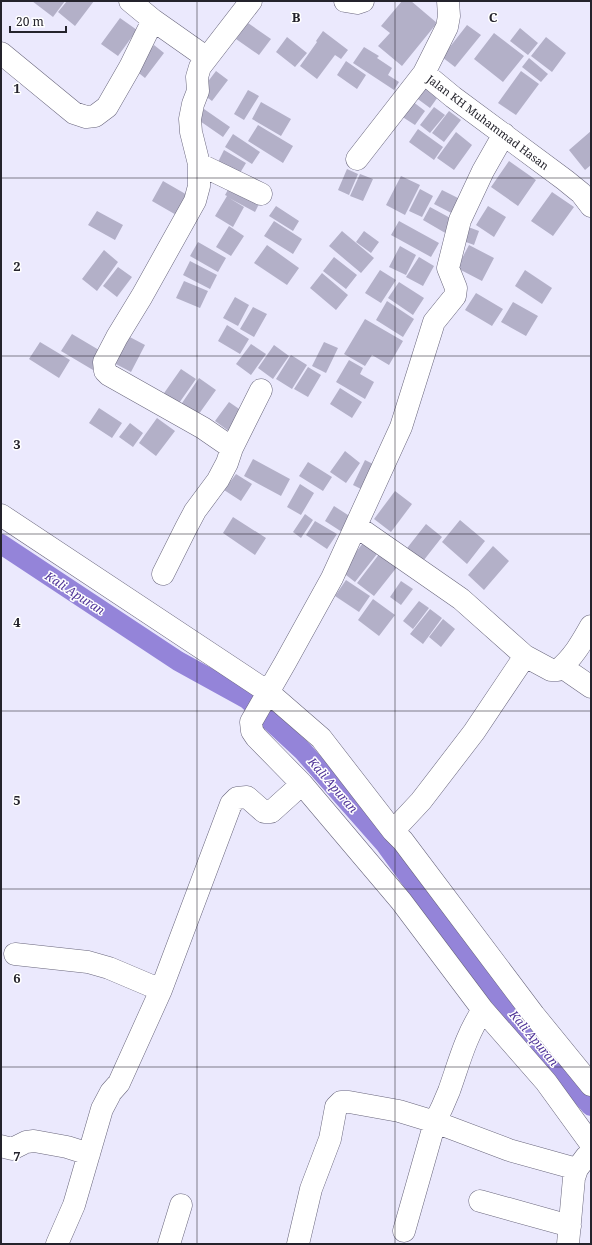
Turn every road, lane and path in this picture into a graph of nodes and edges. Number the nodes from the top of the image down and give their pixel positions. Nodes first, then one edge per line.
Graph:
1 (130, 1) edge
2 (251, 1) edge
3 (345, 1) edge
4 (363, 1) edge
5 (448, 1) edge
6 (153, 20) junction
7 (1, 53) edge
8 (207, 58) junction
9 (424, 73) junction
10 (504, 134) junction
11 (357, 158) dead end
12 (199, 164) junction
13 (261, 194) dead end
14 (591, 206) edge
15 (260, 390) dead end
16 (232, 448) junction
17 (1, 515) edge
18 (356, 526) junction
19 (164, 574) dead end
20 (591, 626) edge
21 (525, 656) junction
22 (562, 667) junction
23 (591, 687) edge
24 (267, 695) junction
25 (302, 784) junction
26 (393, 831) junction
27 (15, 954) dead end
28 (161, 990) junction
29 (483, 1010) junction
30 (591, 1085) edge
31 (435, 1122) junction
32 (1, 1146) edge
33 (89, 1154) junction
34 (587, 1159) edge
35 (480, 1201) dead end
36 (181, 1205) dead end
37 (404, 1231) dead end
38 (569, 1235) edge
39 (57, 1244) edge
40 (169, 1244) edge
41 (298, 1244) edge

1 - 6 street
2 - 8 street
3 - 4 street
5 - 9 street, Jalan KH Muhammad Hasan
6 - 7 street
6 - 8 street
8 - 12 street
9 - 10 street, Jalan KH Muhammad Hasan
9 - 11 street
10 - 14 street, Jalan KH Muhammad Hasan
10 - 18 street
12 - 13 street
12 - 16 street
15 - 16 street
16 - 19 street
17 - 24 street
18 - 21 street
18 - 24 street
20 - 22 street
21 - 22 street
21 - 26 street
22 - 23 street
24 - 25 street
24 - 26 street
25 - 28 street
25 - 29 street
26 - 30 street
27 - 28 street
28 - 33 street
29 - 31 street
29 - 34 street
31 - 34 street
31 - 37 street
31 - 41 street
32 - 33 street
33 - 39 street
34 - 38 street
35 - 38 street
36 - 40 street

